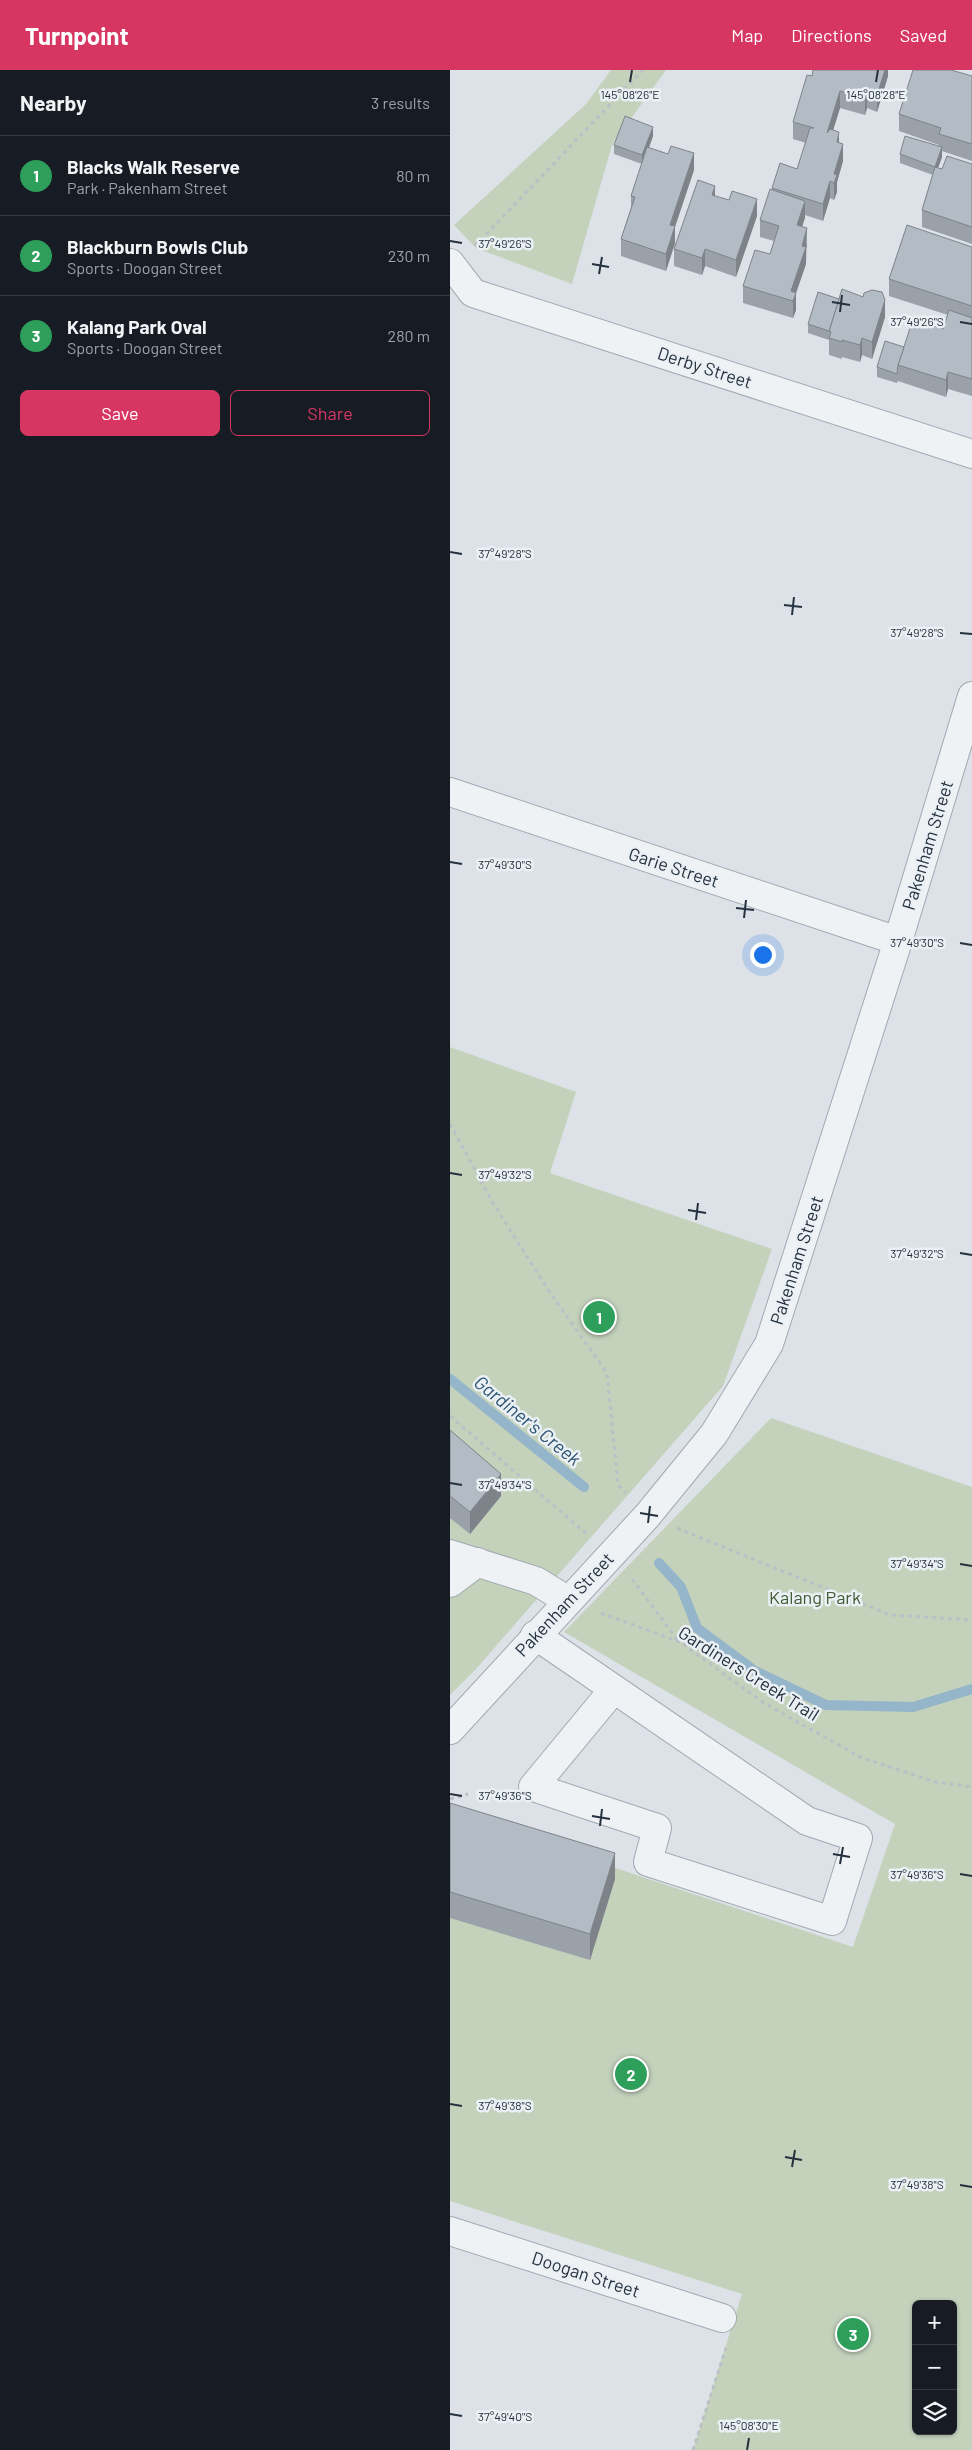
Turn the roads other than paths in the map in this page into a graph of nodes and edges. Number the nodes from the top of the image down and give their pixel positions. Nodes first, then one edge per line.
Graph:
1 (452, 265) edge
2 (972, 454) edge
3 (972, 696) edge
4 (450, 792) edge
5 (898, 941) junction
6 (450, 1554) edge
7 (478, 1562) junction
8 (450, 1583) edge
9 (567, 1600) junction
10 (535, 1635) junction
11 (614, 1689) junction
12 (450, 1730) edge
13 (450, 2231) edge
14 (722, 2318) road end

1 - 2 street, Derby Street
3 - 5 street, Pakenham Street
4 - 5 street, Garie Street
5 - 9 street, Pakenham Street
6 - 7 street
7 - 8 street
7 - 9 street
9 - 10 street, Pakenham Street
10 - 11 street
10 - 12 street, Pakenham Street
11 - 11 street
13 - 14 street, Doogan Street

